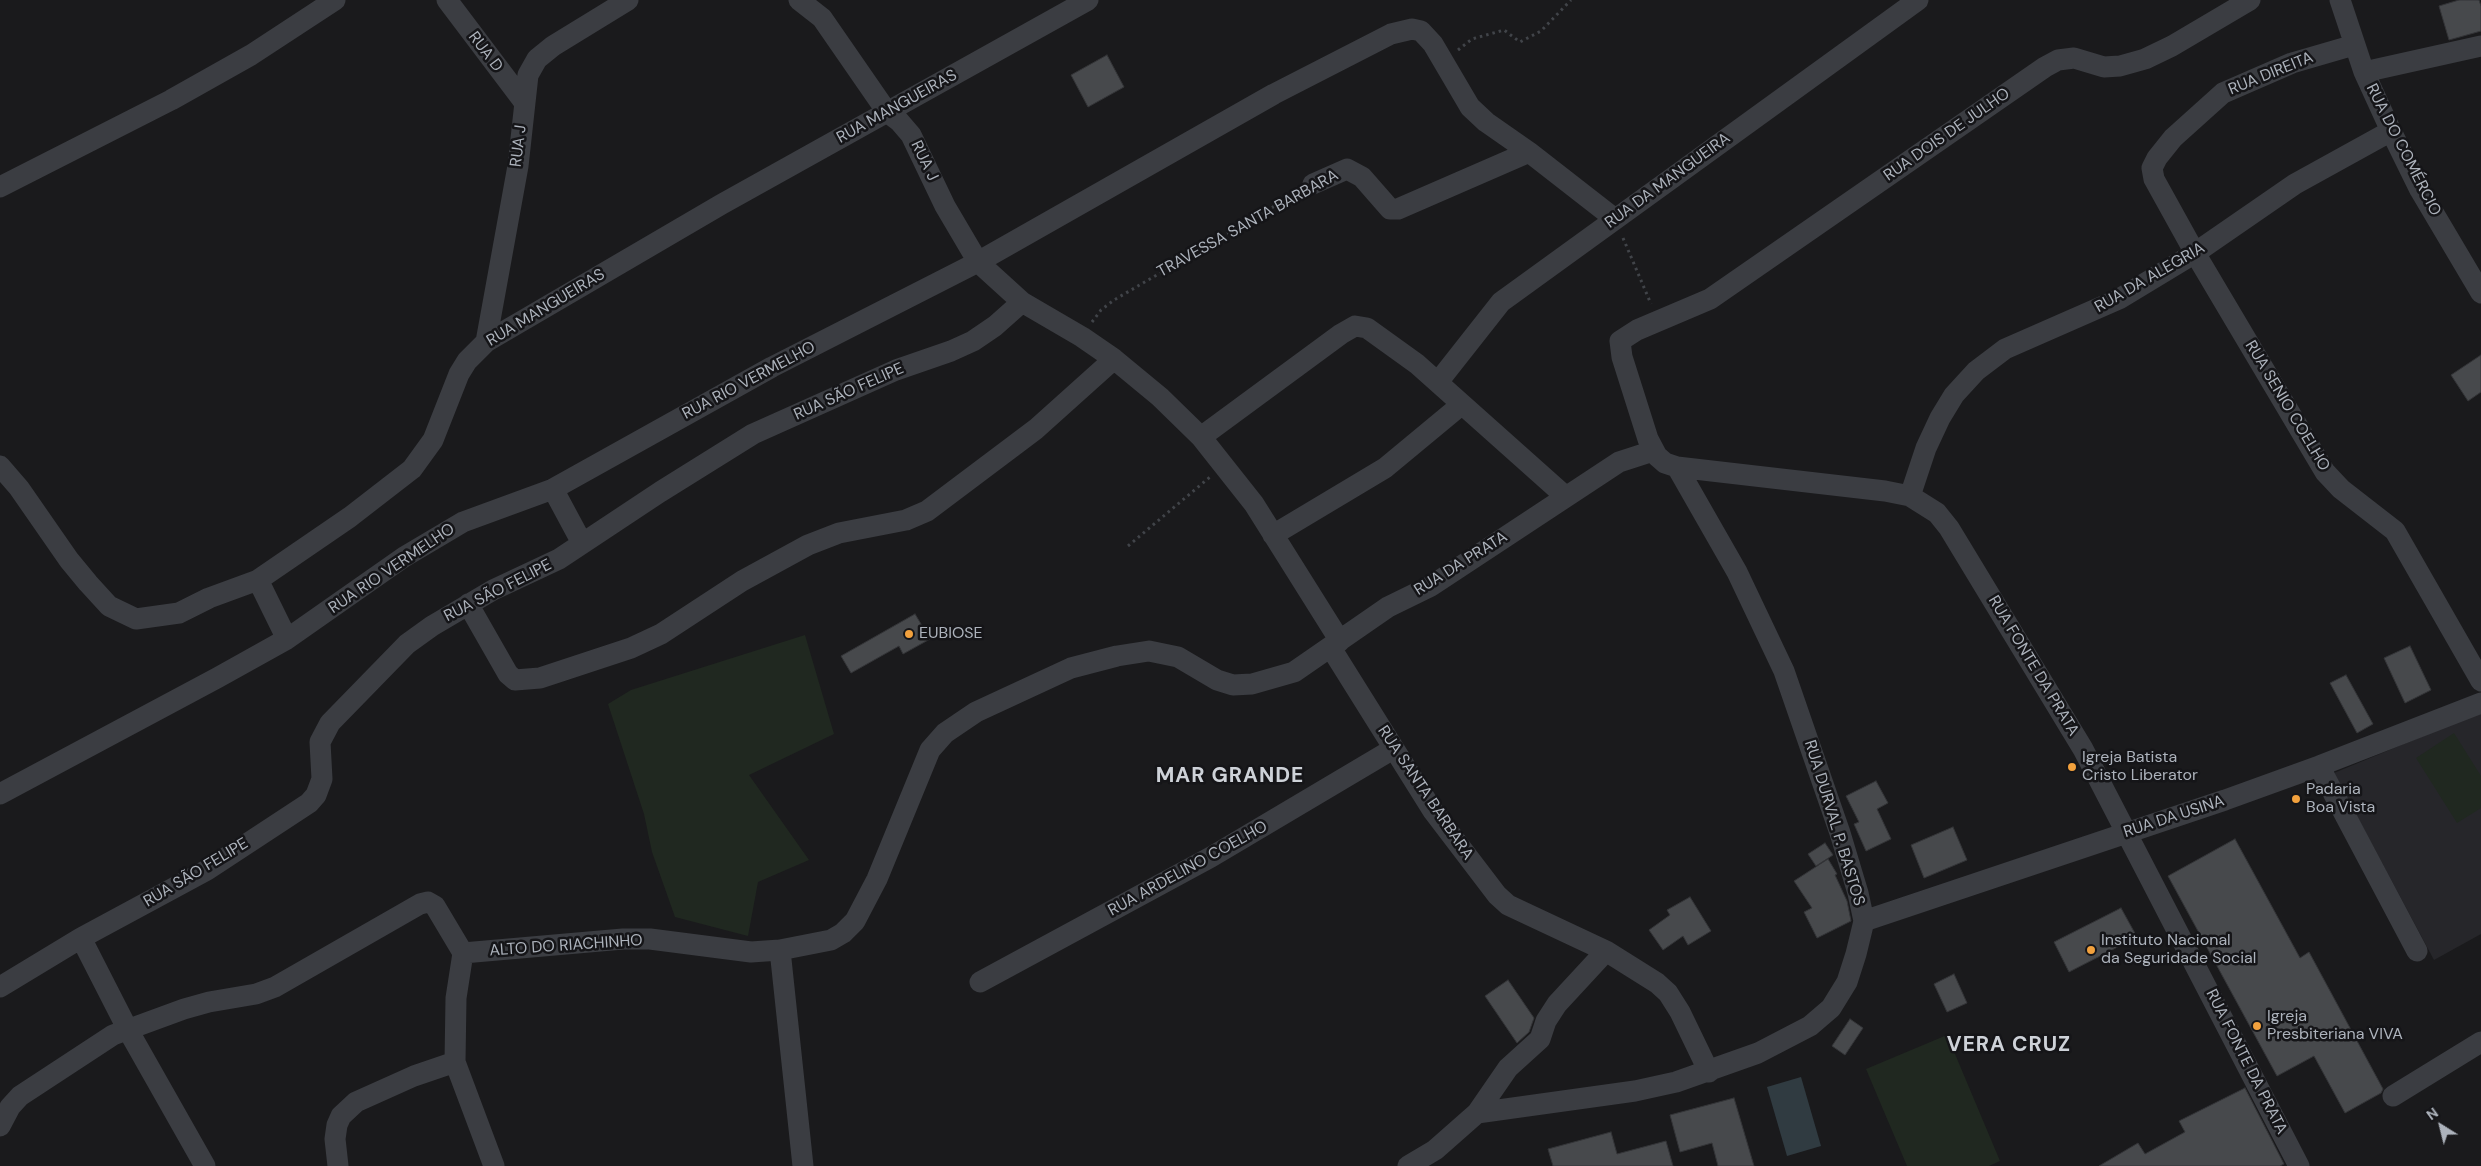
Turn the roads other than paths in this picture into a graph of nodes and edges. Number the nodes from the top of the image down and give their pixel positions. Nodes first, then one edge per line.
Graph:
1 (334, 0) edge
2 (447, 0) edge
3 (628, 0) edge
4 (800, 0) edge
5 (1088, 0) edge
6 (1918, 0) edge
7 (2250, 0) edge
8 (2340, 0) edge
9 (2354, 45) junction
10 (2481, 46) edge
11 (2364, 72) junction
12 (524, 102) junction
13 (887, 112) junction
14 (2391, 131) junction
15 (2173, 138) joint
16 (1529, 152) junction
17 (1313, 184) road end
18 (0, 187) edge
19 (1615, 219) junction
20 (2195, 253) junction
21 (978, 262) junction
22 (2481, 294) edge
23 (1022, 302) junction
24 (486, 342) junction
25 (1114, 359) junction
26 (1438, 382) junction
27 (1461, 405) junction
28 (1200, 437) junction
29 (1653, 451) junction
30 (0, 466) edge
31 (1677, 467) junction
32 (553, 489) junction
33 (1565, 496) junction
34 (1910, 496) junction
35 (1273, 535) junction
36 (582, 543) junction
37 (258, 580) junction
38 (468, 604) junction
39 (287, 638) junction
40 (1335, 644) junction
41 (2481, 681) edge
42 (2481, 704) edge
43 (1393, 749) junction
44 (2319, 766) junction
45 (1, 792) edge
46 (2128, 832) junction
47 (1864, 921) junction
48 (81, 938) junction
49 (780, 950) junction
50 (1606, 951) junction
51 (2417, 951) dead end
52 (463, 953) junction
53 (980, 982) dead end
54 (0, 987) edge
55 (128, 1030) junction
56 (2481, 1042) edge
57 (455, 1062) junction
58 (1709, 1072) junction
59 (2393, 1096) dead end
60 (1477, 1113) junction
61 (0, 1126) edge
62 (204, 1166) edge
63 (338, 1166) edge
64 (494, 1166) edge
65 (803, 1166) edge
66 (1408, 1166) edge
67 (2299, 1166) edge

1 - 18 street
2 - 12 street, RUA D
3 - 12 street, RUA J
4 - 13 street, RUA J
5 - 13 street, RUA MANGUEIRAS
6 - 19 street, RUA DA MANGUEIRA
7 - 29 street, RUA DOIS DE JULHO
8 - 9 street, RUA DO COMÉRCIO
9 - 11 street, RUA DO COMÉRCIO
9 - 15 street, RUA DIREITA
10 - 11 street
11 - 14 street, RUA DO COMÉRCIO
12 - 24 street, RUA J
13 - 21 street, RUA J
13 - 24 street, RUA MANGUEIRAS
14 - 20 street, RUA DA ALEGRIA
14 - 22 street, RUA DO COMÉRCIO
15 - 20 street, RUA SENIO COELHO
16 - 17 street, TRAVESSA SANTA BARBARA
16 - 19 street
16 - 21 street, RUA RIO VERMELHO
19 - 26 street, RUA DA MANGUEIRA
20 - 34 street, RUA DA ALEGRIA
20 - 41 street, RUA SENIO COELHO
21 - 23 street, RUA SANTA BARBARA
21 - 32 street, RUA RIO VERMELHO
23 - 25 street, RUA SANTA BARBARA
23 - 36 street, RUA SÃO FELIPE
24 - 37 street, RUA MANGUEIRAS
25 - 28 street, RUA SANTA BARBARA
25 - 38 street
26 - 27 street
26 - 28 street
27 - 33 street
27 - 35 street
28 - 35 street, RUA SANTA BARBARA
29 - 31 street, RUA FONTE DA PRATA
29 - 33 street
30 - 37 street, RUA MANGUEIRAS
31 - 34 street, RUA FONTE DA PRATA
31 - 47 street, RUA DURVAL P. BASTOS
32 - 36 street
32 - 39 street, RUA RIO VERMELHO
33 - 40 street, RUA DA PRATA
34 - 46 street, RUA FONTE DA PRATA
35 - 40 street, RUA SANTA BARBARA
36 - 38 street, RUA SÃO FELIPE
37 - 39 street
38 - 48 street, RUA SÃO FELIPE
39 - 45 street, RUA RIO VERMELHO
40 - 43 street, RUA SANTA BARBARA
40 - 49 street, ALTO DO RIACHINHO
42 - 44 street, RUA DA USINA
43 - 50 street, RUA SANTA BARBARA
43 - 53 street, RUA ARDELINO COELHO
44 - 46 street, RUA DA USINA
44 - 51 street
46 - 47 street, RUA DA USINA
46 - 67 street, RUA FONTE DA PRATA
47 - 58 street, RUA DURVAL P. BASTOS
48 - 54 street, RUA SÃO FELIPE
48 - 55 street
49 - 52 street, ALTO DO RIACHINHO
49 - 65 street
50 - 58 street, RUA SANTA BARBARA
50 - 60 street
52 - 55 street
52 - 57 street
55 - 61 street
55 - 62 street
56 - 59 street
57 - 63 street
57 - 64 street
58 - 60 street, RUA DURVAL P. BASTOS
60 - 66 street

